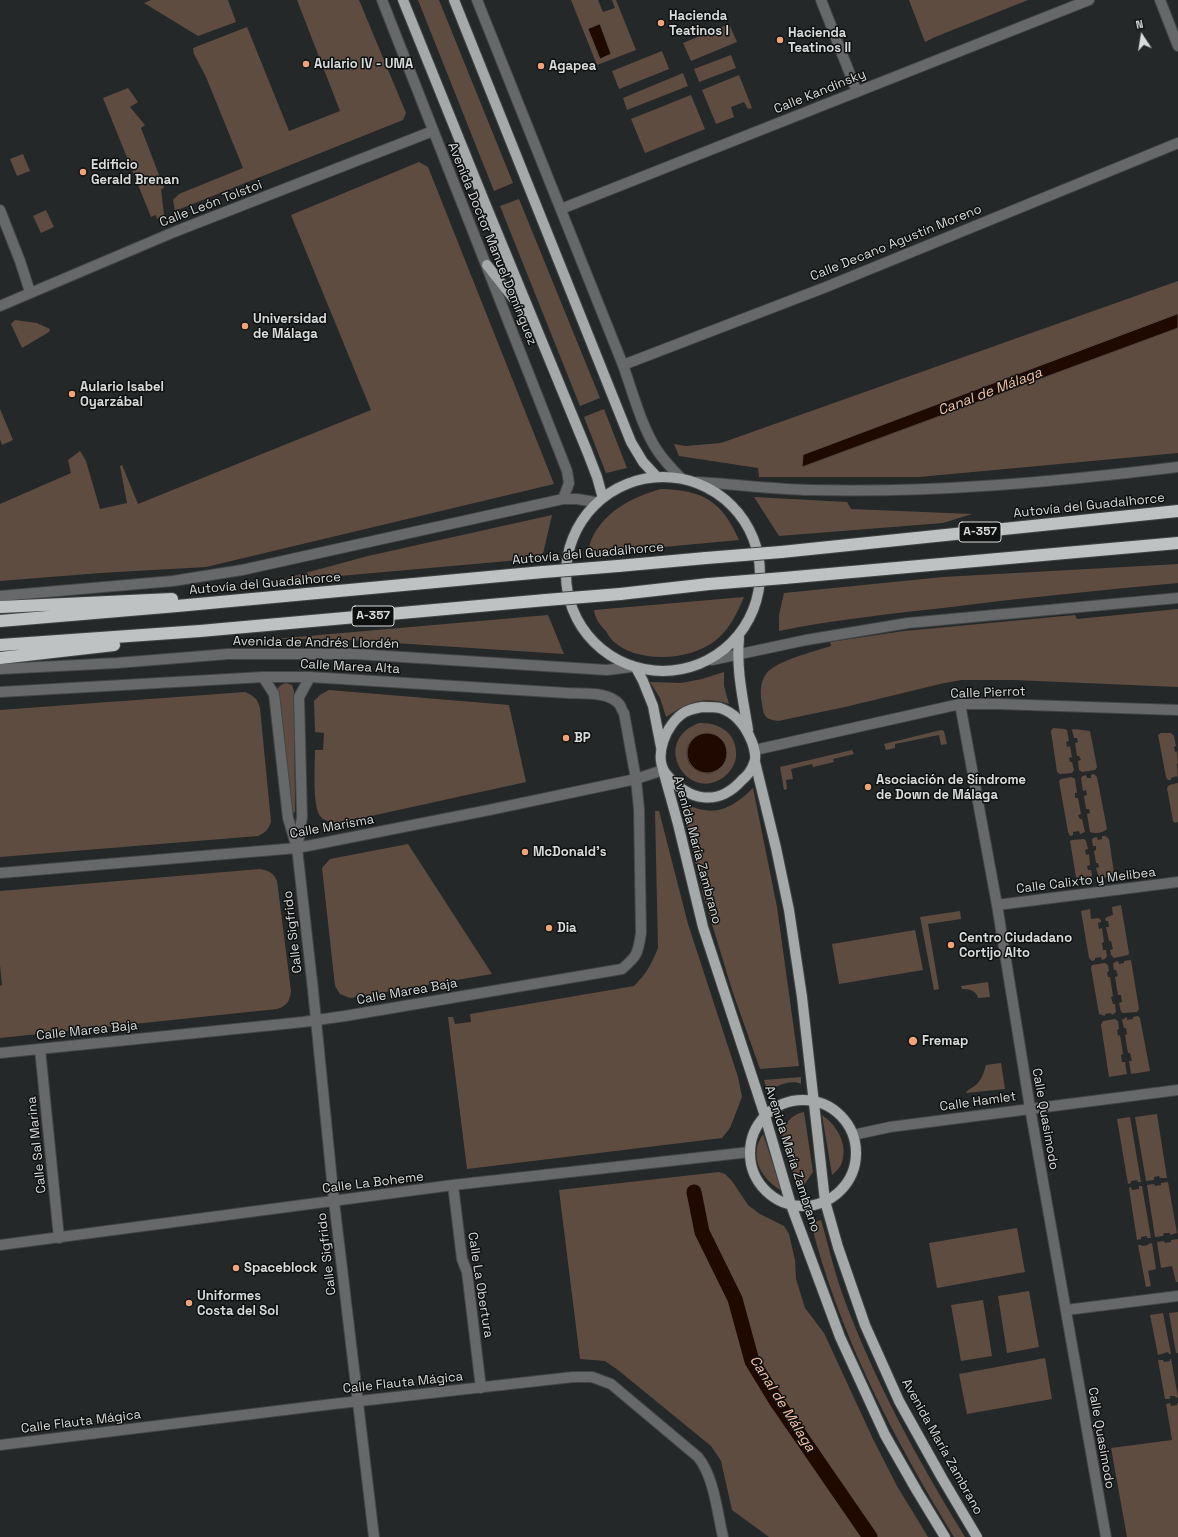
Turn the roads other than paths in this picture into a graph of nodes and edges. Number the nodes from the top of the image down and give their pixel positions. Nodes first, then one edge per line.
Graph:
1 (382, 0) edge
2 (403, 0) edge
3 (454, 0) edge
4 (477, 0) edge
5 (821, 0) edge
6 (1089, 0) edge
7 (1160, 0) edge
8 (1178, 46) edge
9 (857, 92) junction
10 (433, 131) junction
11 (1178, 143) edge
12 (561, 209) junction
13 (0, 210) edge
14 (487, 265) junction
15 (30, 292) junction
16 (0, 306) edge
17 (536, 327) junction
18 (623, 365) junction
19 (1178, 467) edge
20 (656, 476) junction
21 (681, 478) junction
22 (696, 482) junction
23 (563, 499) junction
24 (598, 499) junction
25 (1178, 511) edge
26 (1178, 543) edge
27 (0, 596) edge
28 (275, 597) junction
29 (1178, 598) edge
30 (0, 607) edge
31 (0, 621) edge
32 (200, 631) junction
33 (739, 638) junction
34 (0, 645) edge
35 (738, 654) junction
36 (0, 658) edge
37 (712, 660) junction
38 (634, 667) junction
39 (0, 669) edge
40 (263, 676) junction
41 (310, 677) junction
42 (0, 692) edge
43 (960, 704) junction
44 (1178, 710) edge
45 (748, 730) junction
46 (755, 750) junction
47 (661, 752) junction
48 (755, 762) junction
49 (663, 770) junction
50 (636, 779) junction
51 (297, 848) junction
52 (0, 873) edge
53 (1178, 882) edge
54 (997, 905) junction
55 (316, 1020) junction
56 (40, 1049) junction
57 (0, 1054) edge
58 (1178, 1090) edge
59 (813, 1101) junction
60 (1030, 1108) junction
61 (764, 1116) junction
62 (853, 1135) junction
63 (750, 1152) junction
64 (453, 1186) junction
65 (334, 1201) junction
66 (826, 1201) junction
67 (790, 1205) junction
68 (59, 1238) junction
69 (0, 1245) edge
70 (1178, 1296) edge
71 (1066, 1310) junction
72 (481, 1388) junction
73 (358, 1401) junction
74 (0, 1445) edge
75 (374, 1537) edge
76 (723, 1537) edge
77 (945, 1537) edge
78 (977, 1537) edge
79 (1106, 1537) edge

1 - 10 street, Avenida Doctor Manuel Domínguez
2 - 17 main road, Avenida Doctor Manuel Domínguez
3 - 20 main road
4 - 12 street
5 - 9 street
6 - 9 street, Calle Kandinsky
7 - 8 street
9 - 12 street, Calle Kandinsky
10 - 14 street, Avenida Doctor Manuel Domínguez
10 - 15 street, Calle León Tolstoi
11 - 18 street, Calle Decano Agustín Moreno
12 - 18 street
13 - 15 street
14 - 17 main road
14 - 23 street, Avenida Doctor Manuel Domínguez
15 - 16 street, Calle León Tolstoi
17 - 24 main road, Avenida Doctor Manuel Domínguez
18 - 21 street
19 - 22 street
20 - 21 main road
20 - 24 main road
21 - 22 main road
22 - 33 main road
23 - 24 street
23 - 27 street
24 - 38 main road
25 - 28 highway, Autovía del Guadalhorce / A-357, bridge
26 - 32 highway, A-357, bridge
28 - 30 highway
28 - 31 highway, Autovía del Guadalhorce / A-357
29 - 35 street
32 - 34 highway, A-357
32 - 36 highway
33 - 35 main road
33 - 37 main road
35 - 37 street
35 - 45 main road
37 - 38 main road
38 - 39 street, Avenida de Andrés Llordén
38 - 47 main road
40 - 41 street, Calle Marea Alta
40 - 42 street, Calle Marea Alta
40 - 51 street, Calle Sigfrido
41 - 50 street, Calle Marea Alta
41 - 51 street, Calle Sigfrido
43 - 44 street, Calle Pierrot
43 - 46 street, Calle Pierrot
43 - 54 street, Calle Quasimodo
45 - 46 main road
45 - 47 main road
46 - 48 main road
47 - 49 main road
48 - 49 main road
48 - 59 main road, Avenida María Zambrano
49 - 50 street, Calle Marisma
49 - 61 main road, Avenida María Zambrano
50 - 51 street, Calle Marisma
50 - 55 street, Calle Marea Baja
51 - 52 street, Calle Marisma
51 - 55 street, Calle Sigfrido
53 - 54 street, Calle Calixto y Melibea
54 - 60 street, Calle Quasimodo
55 - 56 street, Calle Marea Baja
55 - 65 street, Calle Sigfrido
56 - 57 street, Calle Marea Baja
56 - 68 street, Calle Sal Marina
58 - 60 street, Calle Hamlet
59 - 61 main road
59 - 62 main road
59 - 66 main road, Avenida María Zambrano
60 - 62 street, Calle Hamlet
60 - 71 street, Calle Quasimodo
61 - 63 main road
61 - 67 main road, Avenida María Zambrano
62 - 66 main road
63 - 64 street, Calle La Boheme
63 - 67 main road
64 - 65 street, Calle La Boheme
64 - 72 street, Calle La Obertura
65 - 68 street, Calle La Boheme
65 - 73 street, Calle Sigfrido
66 - 67 main road
66 - 78 main road, Avenida María Zambrano
67 - 77 main road, Avenida María Zambrano
68 - 69 street, Calle La Boheme
70 - 71 street
71 - 79 street, Calle Quasimodo
72 - 73 street, Calle Flauta Mágica
72 - 76 street, Calle Flauta Mágica
73 - 74 street, Calle Flauta Mágica
73 - 75 street, Calle Sigfrido

